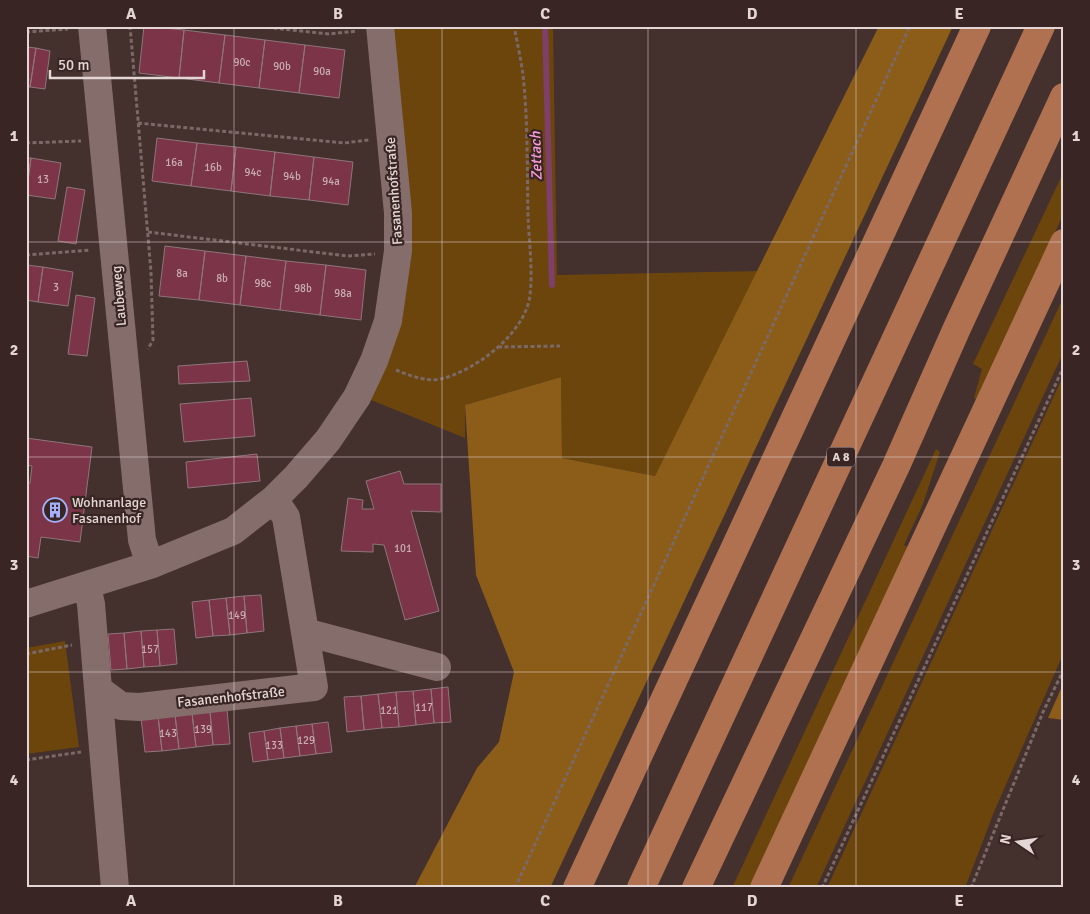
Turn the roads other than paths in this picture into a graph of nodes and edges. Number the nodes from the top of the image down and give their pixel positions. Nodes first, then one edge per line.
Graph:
1 (92, 26) edge
2 (380, 26) edge
3 (977, 26) edge
4 (1042, 26) edge
5 (1064, 97) edge
6 (1064, 243) edge
7 (274, 499) junction
8 (150, 565) junction
9 (87, 586) junction
10 (26, 604) edge
11 (305, 632) junction
12 (437, 667) dead end
13 (98, 689) junction
14 (115, 888) edge
15 (577, 888) edge
16 (641, 888) edge
17 (696, 888) edge
18 (764, 888) edge

1 - 8 street, Laubeweg
2 - 7 street, Fasanenhofstraße
3 - 15 highway
4 - 16 highway, A 8
5 - 17 highway
6 - 18 highway
7 - 8 street, Fasanenhofstraße
7 - 11 street, Fasanenhofstraße
8 - 9 street, Fasanenhofstraße
9 - 10 street, Fasanenhofstraße
9 - 13 street
11 - 12 street
11 - 13 street, Fasanenhofstraße
13 - 14 street

